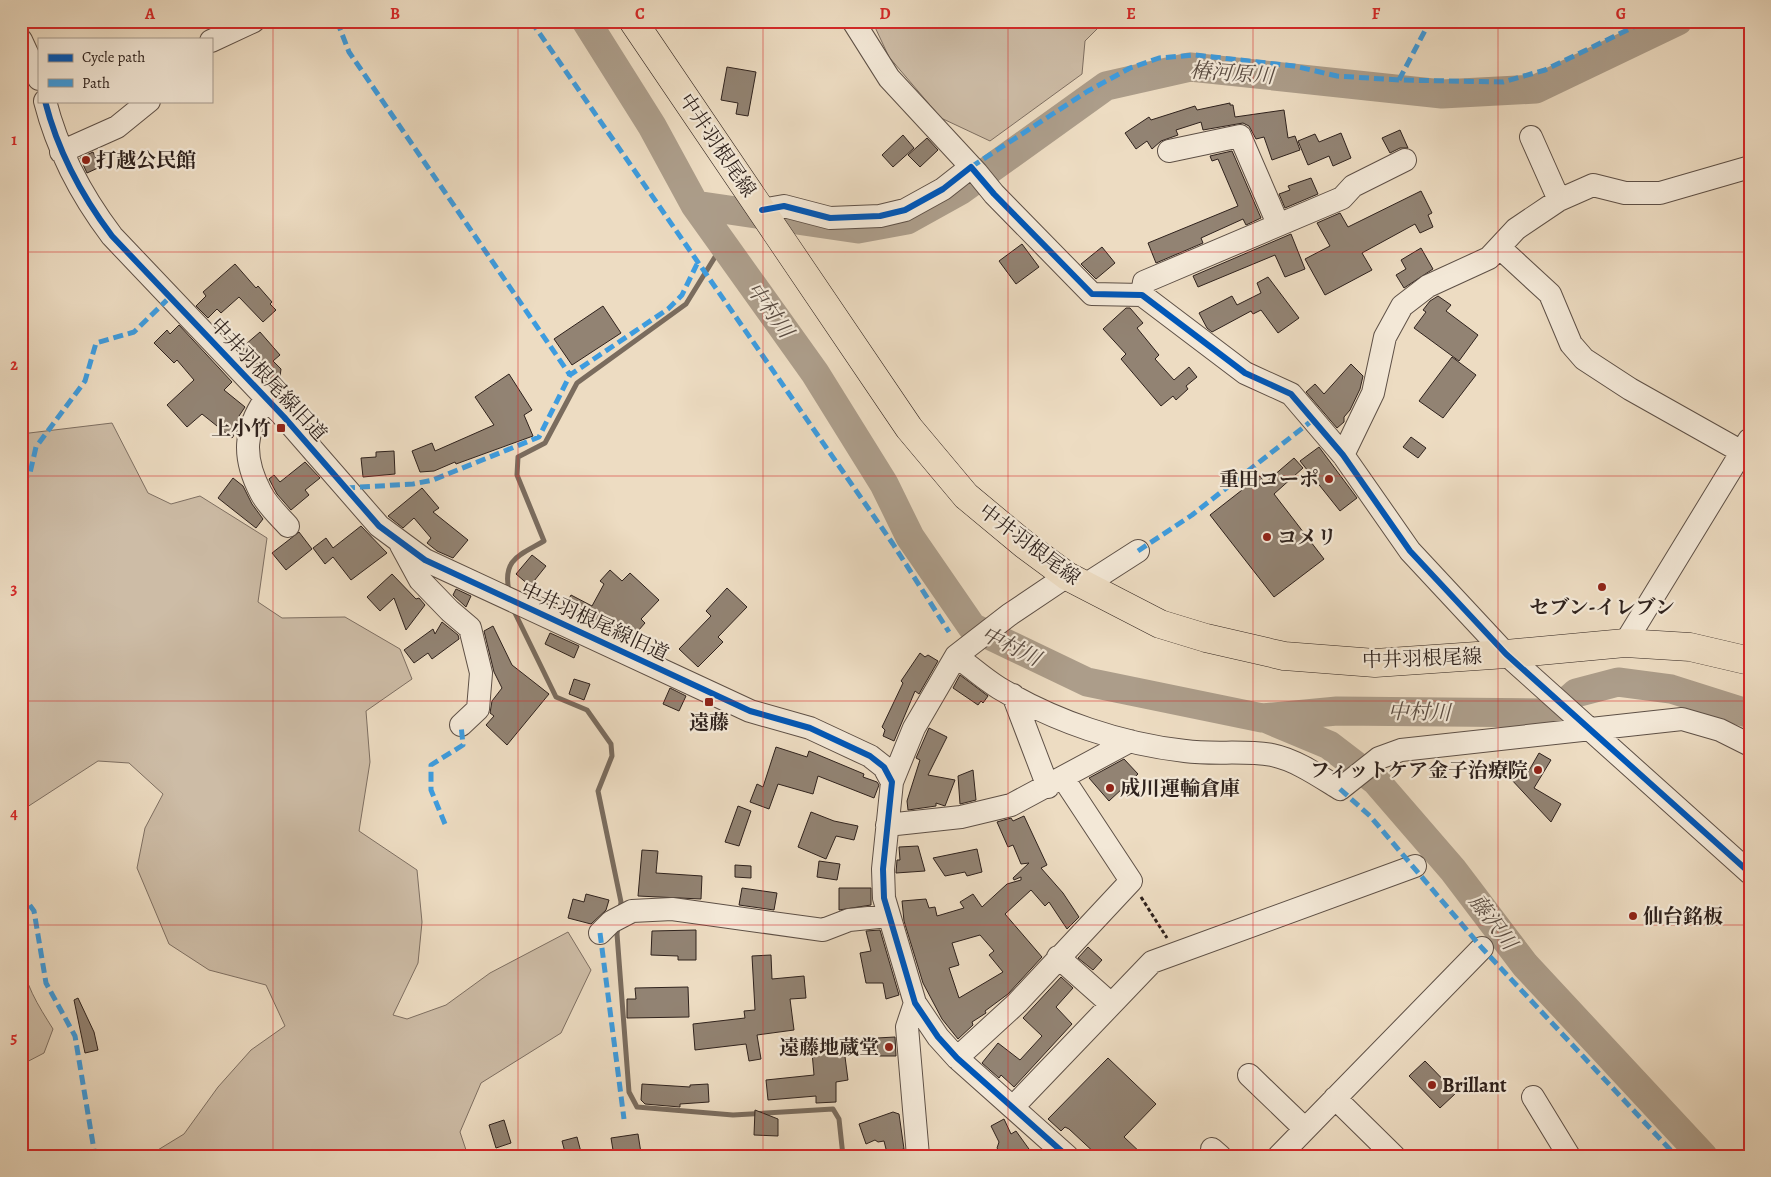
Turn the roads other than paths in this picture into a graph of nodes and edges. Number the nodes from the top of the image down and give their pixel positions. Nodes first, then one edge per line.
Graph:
1 (254, 21) edge
2 (633, 21) edge
3 (853, 21) edge
4 (21, 40) edge
5 (212, 41) edge
6 (38, 77) edge
7 (45, 102) edge
8 (148, 102) edge
9 (1531, 137) dead end
10 (1169, 151) dead end
11 (61, 152) junction
12 (1405, 160) dead end
13 (1750, 167) edge
14 (974, 170) junction
15 (1559, 200) junction
16 (762, 210) junction
17 (1278, 224) junction
18 (1500, 248) junction
19 (1142, 295) junction
20 (266, 398) junction
21 (1343, 455) junction
22 (1745, 455) edge
23 (288, 526) dead end
24 (399, 542) junction
25 (1138, 551) dead end
26 (1076, 581) junction
27 (1625, 643) junction
28 (960, 652) junction
29 (1506, 654) junction
30 (1750, 661) edge
31 (1013, 695) junction
32 (461, 725) dead end
33 (1588, 727) junction
34 (1130, 741) junction
35 (1750, 745) edge
36 (892, 782) junction
37 (1055, 783) junction
38 (887, 826) junction
39 (1414, 866) dead end
40 (1750, 873) edge
41 (888, 916) junction
42 (600, 934) dead end
43 (1482, 948) dead end
44 (1058, 957) junction
45 (915, 1003) junction
46 (1111, 1004) junction
47 (957, 1058) junction
48 (1249, 1075) dead end
49 (1533, 1096) dead end
50 (1336, 1098) junction
51 (1013, 1107) junction
52 (1305, 1129) junction
53 (918, 1156) edge
54 (1067, 1156) edge
55 (1279, 1156) edge
56 (1394, 1156) edge
57 (1570, 1156) edge

1 - 5 street
2 - 16 main road, 中井羽根尾線
3 - 14 street
4 - 6 street
7 - 11 street, 中井羽根尾線旧道
8 - 11 street
9 - 15 street
10 - 17 street
11 - 20 street, 中井羽根尾線旧道
12 - 17 street
13 - 15 street
14 - 16 street
14 - 19 street
15 - 18 street
16 - 26 main road, 中井羽根尾線
17 - 19 street
18 - 21 street
18 - 22 street
19 - 21 street
20 - 23 street
20 - 24 street, 中井羽根尾線旧道
21 - 29 street
22 - 27 street
24 - 32 street
24 - 36 street, 中井羽根尾線旧道
25 - 26 street
26 - 28 street
26 - 29 main road, 中井羽根尾線
27 - 29 main road, 中井羽根尾線
27 - 30 main road, 中井羽根尾線
28 - 31 street
28 - 36 street
29 - 33 street
31 - 34 street
31 - 37 street
33 - 34 street
33 - 35 street
33 - 40 street
34 - 37 street
36 - 38 street
37 - 38 street
37 - 44 street
38 - 41 street
39 - 46 street
41 - 42 street
41 - 45 street
43 - 50 street
44 - 46 street
44 - 47 street
45 - 47 street
45 - 53 street
46 - 51 street
47 - 51 street
48 - 52 street
49 - 57 street
50 - 52 street
50 - 56 street
51 - 54 street
52 - 55 street

